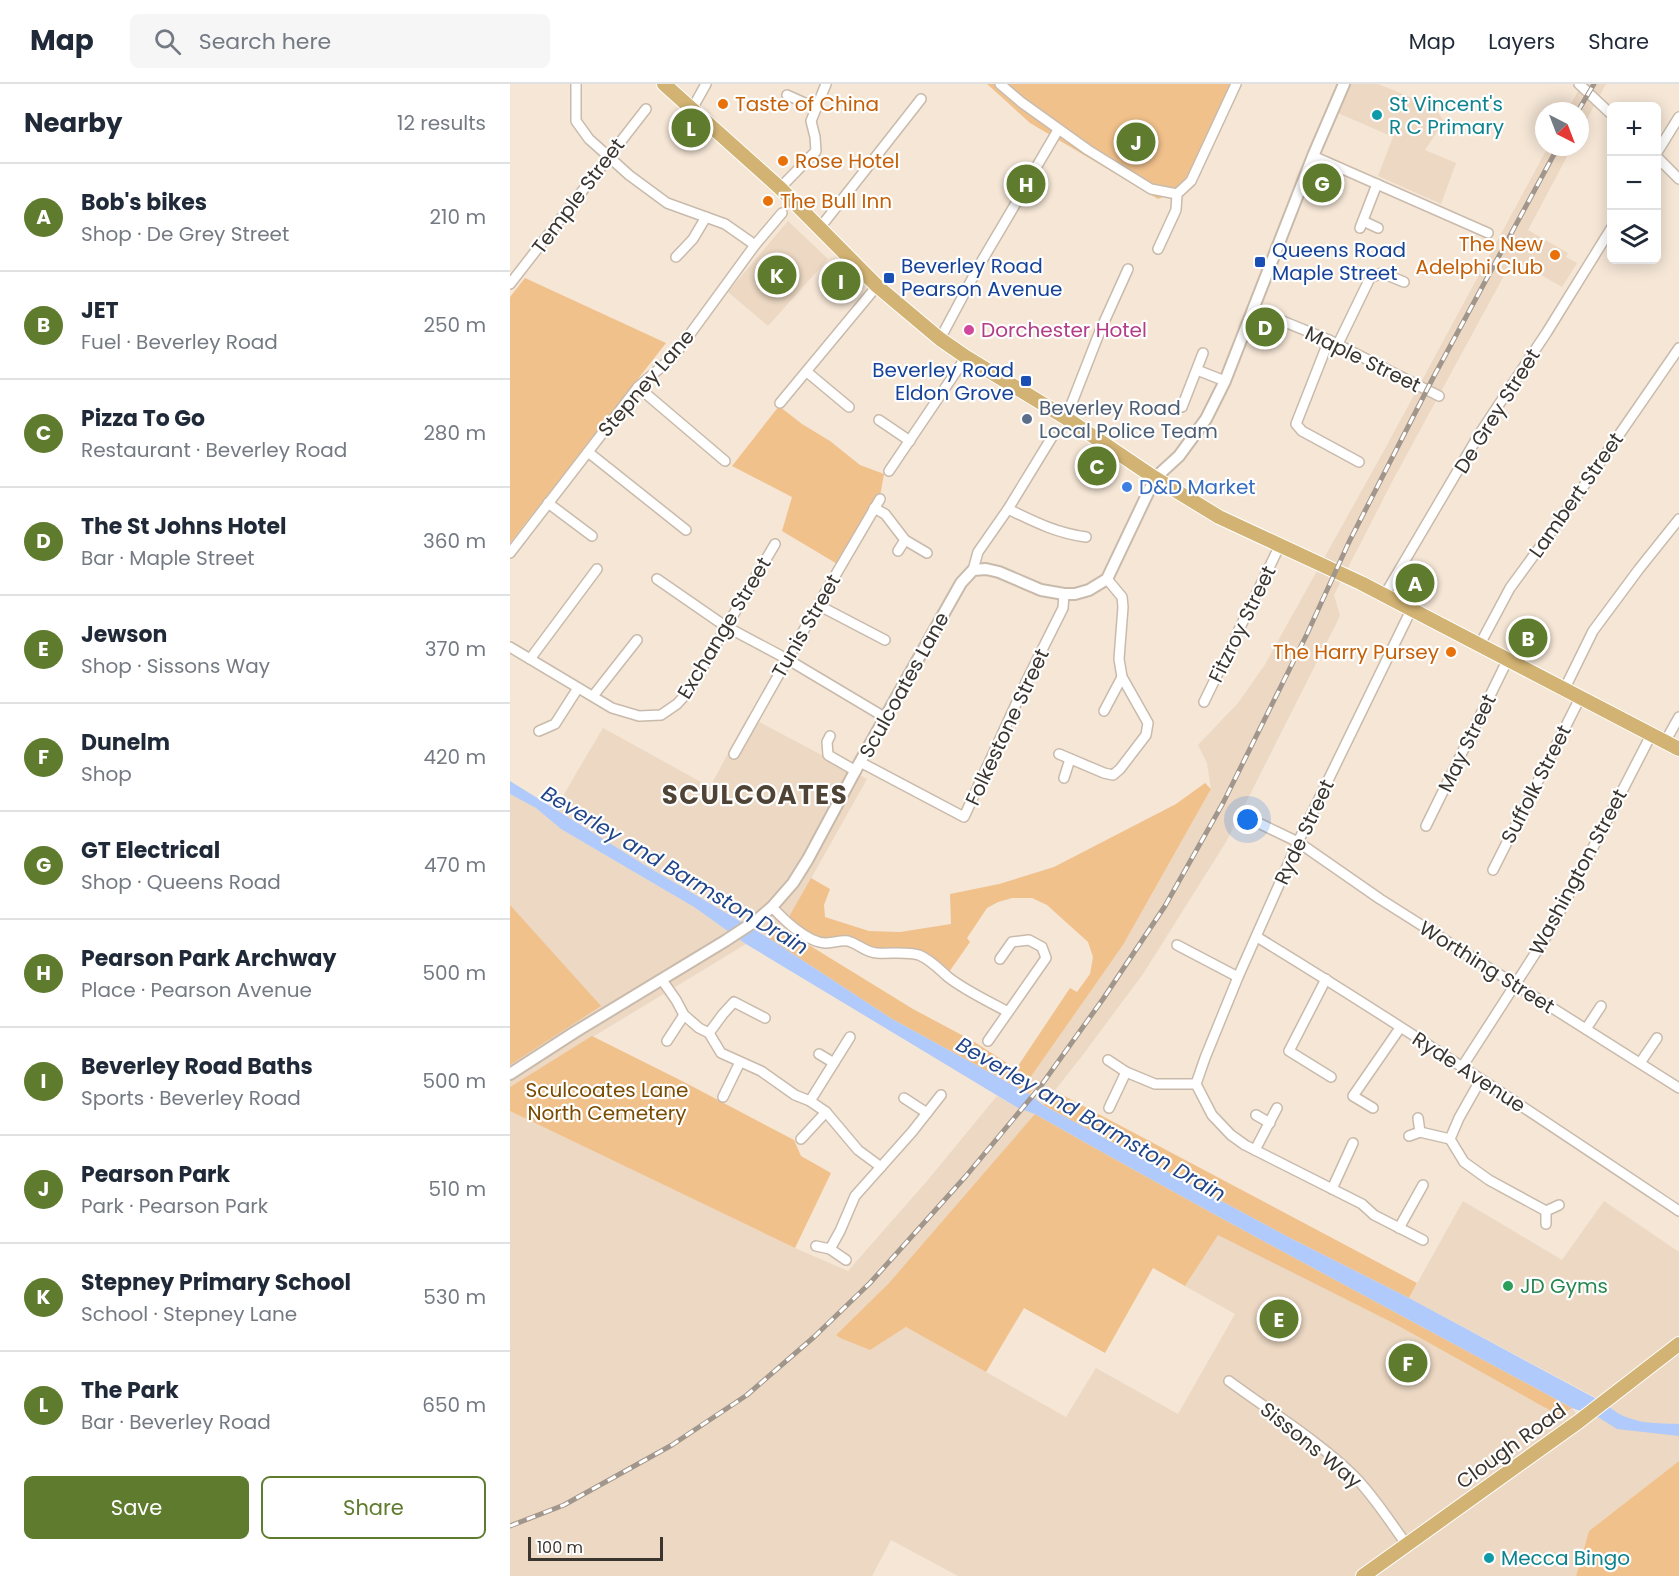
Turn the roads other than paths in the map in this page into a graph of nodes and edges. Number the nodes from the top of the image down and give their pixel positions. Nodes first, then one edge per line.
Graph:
1 (576, 84) edge
2 (664, 84) edge
3 (706, 84) edge
4 (826, 84) edge
5 (1000, 84) edge
6 (1236, 84) edge
7 (1344, 84) edge
8 (1579, 84) edge
9 (787, 95) dead end
10 (921, 99) dead end
11 (816, 108) junction
12 (646, 109) dead end
13 (692, 109) junction
14 (1607, 111) edge
15 (1679, 117) edge
16 (1058, 130) junction
17 (1661, 147) edge
18 (608, 156) junction
19 (1313, 156) junction
20 (1657, 156) edge
21 (1679, 179) edge
22 (1377, 184) junction
23 (780, 188) junction
24 (1177, 194) junction
25 (782, 213) dead end
26 (706, 217) junction
27 (1378, 228) dead end
28 (819, 229) junction
29 (1488, 233) dead end
30 (1607, 234) edge
31 (756, 245) junction
32 (1158, 249) dead end
33 (676, 257) dead end
34 (1128, 269) dead end
35 (1404, 282) dead end
36 (510, 284) edge
37 (877, 286) junction
38 (1253, 309) junction
39 (940, 339) junction
40 (1334, 342) junction
41 (1679, 348) edge
42 (1203, 353) dead end
43 (966, 357) junction
44 (1197, 370) junction
45 (807, 372) junction
46 (1225, 381) junction
47 (638, 387) junction
48 (1440, 396) dead end
49 (780, 403) dead end
50 (849, 406) dead end
51 (1182, 407) dead end
52 (1066, 418) junction
53 (879, 420) dead end
54 (1052, 437) dead end
55 (910, 441) junction
56 (588, 452) junction
57 (725, 461) dead end
58 (1359, 462) dead end
59 (888, 471) dead end
60 (1155, 478) junction
61 (880, 499) dead end
62 (548, 503) junction
63 (874, 508) junction
64 (1008, 509) junction
65 (1679, 519) edge
66 (686, 530) dead end
67 (592, 536) dead end
68 (1086, 537) dead end
69 (905, 540) junction
70 (774, 544) dead end
71 (1280, 545) junction
72 (898, 551) dead end
73 (510, 553) edge
74 (927, 553) dead end
75 (597, 569) dead end
76 (973, 570) junction
77 (657, 579) dead end
78 (1107, 579) junction
79 (1064, 594) junction
80 (1384, 596) junction
81 (818, 604) junction
82 (1411, 610) junction
83 (725, 626) junction
84 (637, 640) dead end
85 (885, 640) dead end
86 (1479, 646) junction
87 (510, 647) edge
88 (530, 659) junction
89 (787, 659) junction
90 (1507, 660) junction
91 (1122, 677) junction
92 (578, 688) junction
93 (1564, 690) junction
94 (593, 696) junction
95 (1580, 698) junction
96 (1204, 702) dead end
97 (1104, 711) dead end
98 (1679, 717) edge
99 (886, 718) junction
100 (539, 731) dead end
101 (1651, 735) junction
102 (831, 736) dead end
103 (1665, 742) junction
104 (1679, 749) edge
105 (734, 754) dead end
106 (1059, 754) dead end
107 (1070, 759) junction
108 (858, 767) junction
109 (1064, 778) dead end
110 (1246, 817) dead end
111 (1426, 826) dead end
112 (1298, 842) junction
113 (1493, 870) dead end
114 (772, 908) junction
115 (1257, 937) junction
116 (1178, 945) dead end
117 (1000, 959) dead end
118 (1238, 976) junction
119 (1326, 979) junction
120 (662, 981) junction
121 (1515, 984) junction
122 (1601, 1006) dead end
123 (1008, 1012) junction
124 (684, 1015) junction
125 (765, 1018) dead end
126 (1400, 1028) junction
127 (1586, 1029) junction
128 (709, 1033) junction
129 (850, 1037) dead end
130 (1657, 1038) dead end
131 (667, 1041) dead end
132 (988, 1041) dead end
133 (819, 1054) dead end
134 (1108, 1060) dead end
135 (740, 1062) junction
136 (834, 1063) junction
137 (1640, 1063) junction
138 (1462, 1067) junction
139 (1126, 1072) junction
140 (510, 1074) edge
141 (1331, 1077) dead end
142 (1481, 1079) junction
143 (1196, 1084) junction
144 (1679, 1088) edge
145 (941, 1095) dead end
146 (723, 1097) dead end
147 (904, 1098) dead end
148 (810, 1101) junction
149 (1109, 1108) dead end
150 (1277, 1108) dead end
151 (1373, 1108) dead end
152 (826, 1112) junction
153 (927, 1113) junction
154 (1256, 1115) dead end
155 (1418, 1118) dead end
156 (1270, 1123) junction
157 (1420, 1132) junction
158 (1409, 1136) dead end
159 (801, 1139) dead end
160 (1450, 1139) junction
161 (1353, 1143) dead end
162 (1256, 1150) junction
163 (880, 1167) junction
164 (1423, 1185) dead end
165 (1332, 1189) junction
166 (1559, 1205) dead end
167 (1546, 1211) junction
168 (1679, 1211) edge
169 (1546, 1224) dead end
170 (1399, 1228) junction
171 (1423, 1240) dead end
172 (816, 1246) dead end
173 (830, 1249) junction
174 (846, 1260) dead end
175 (1679, 1344) edge
176 (1229, 1381) dead end
177 (1407, 1545) junction
178 (1363, 1576) edge

1 - 18 street
2 - 13 main road
3 - 13 street
4 - 11 street
5 - 16 street
6 - 24 street
7 - 19 street
8 - 14 street
9 - 11 street
10 - 28 street
11 - 23 street
12 - 18 street, Temple Street
13 - 23 main road
15 - 17 street
16 - 24 street
16 - 39 street
18 - 26 street
18 - 36 street, Temple Street
19 - 22 street
19 - 38 street
20 - 21 street
22 - 27 street
22 - 29 street
23 - 28 main road
24 - 32 street
25 - 31 street, Stepney Lane
26 - 31 street
26 - 33 street
28 - 37 main road
30 - 80 street, De Grey Street
31 - 47 street, Stepney Lane
34 - 52 street
35 - 40 street
37 - 39 main road
37 - 45 street
38 - 40 street, Maple Street
38 - 46 street
39 - 43 main road
40 - 48 street, Maple Street
40 - 58 street
41 - 86 street, Lambert Street
42 - 44 street
43 - 52 main road
43 - 55 street
44 - 46 street
44 - 51 street
45 - 49 street
45 - 50 street
46 - 60 street
47 - 56 street, Stepney Lane
47 - 57 street
52 - 60 main road
53 - 55 street
54 - 64 street
55 - 59 street
56 - 62 street, Stepney Lane
56 - 66 street
60 - 71 main road
60 - 78 street
61 - 63 street, Tunis Street
62 - 67 street
62 - 73 street, Stepney Lane
63 - 69 street
63 - 81 street, Tunis Street
64 - 68 street
64 - 76 street
65 - 93 street
69 - 72 street
69 - 74 street
70 - 83 street, Exchange Street
71 - 80 main road
71 - 96 street, Fitzroy Street
75 - 88 street
76 - 79 street
76 - 99 street, Sculcoates Lane
77 - 83 street
78 - 79 street
78 - 91 street
79 - 108 street, Folkestone Street
80 - 82 main road
81 - 85 street
81 - 89 street, Tunis Street
82 - 86 main road
82 - 112 street, Ryde Street
83 - 89 street
83 - 94 street, Exchange Street
84 - 94 street
86 - 90 main road
87 - 88 street, Exchange Street
88 - 92 street, Exchange Street
89 - 99 street
89 - 105 street, Tunis Street
90 - 93 main road
90 - 111 street, May Street
91 - 97 street
91 - 107 street
92 - 94 street, Exchange Street
92 - 100 street
93 - 95 main road
95 - 101 main road
95 - 113 street, Suffolk Street
98 - 103 street
99 - 108 street, Sculcoates Lane
101 - 103 main road
101 - 121 street, Washington Street
102 - 108 street
103 - 104 main road
106 - 107 street
107 - 109 street
108 - 114 street, Sculcoates Lane
110 - 112 street, Worthing Street
112 - 115 street, Ryde Street
112 - 121 street, Worthing Street
114 - 120 street, Sculcoates Lane
114 - 123 street
115 - 118 street, Ryde Street
115 - 119 street, Ryde Avenue
116 - 118 street
117 - 123 street
118 - 143 street, Ryde Street
119 - 126 street, Ryde Avenue
119 - 141 street
120 - 124 street
120 - 140 street, Sculcoates Lane
121 - 127 street, Worthing Street
121 - 138 street, Washington Street
122 - 127 street
123 - 132 street
124 - 128 street
124 - 131 street
125 - 128 street
126 - 138 street, Ryde Avenue
126 - 151 street
127 - 137 street, Worthing Street
128 - 135 street
129 - 136 street
130 - 137 street
133 - 136 street
134 - 139 street
135 - 146 street
135 - 148 street
136 - 148 street
137 - 144 street, Worthing Street
138 - 142 street, Ryde Avenue
139 - 143 street
139 - 149 street
142 - 160 street
142 - 168 street, Ryde Avenue
143 - 162 street
145 - 153 street
147 - 153 street
148 - 152 street
150 - 156 street
152 - 159 street
152 - 163 street
153 - 163 street
154 - 156 street
155 - 157 street
156 - 162 street
157 - 158 street
157 - 160 street
160 - 167 street
161 - 165 street
162 - 165 street
163 - 173 street
164 - 170 street
165 - 170 street
166 - 167 street
167 - 169 street
170 - 171 street
172 - 173 street
173 - 174 street
175 - 177 main road, Clough Road
176 - 177 street, Sissons Way
177 - 178 main road, Clough Road

